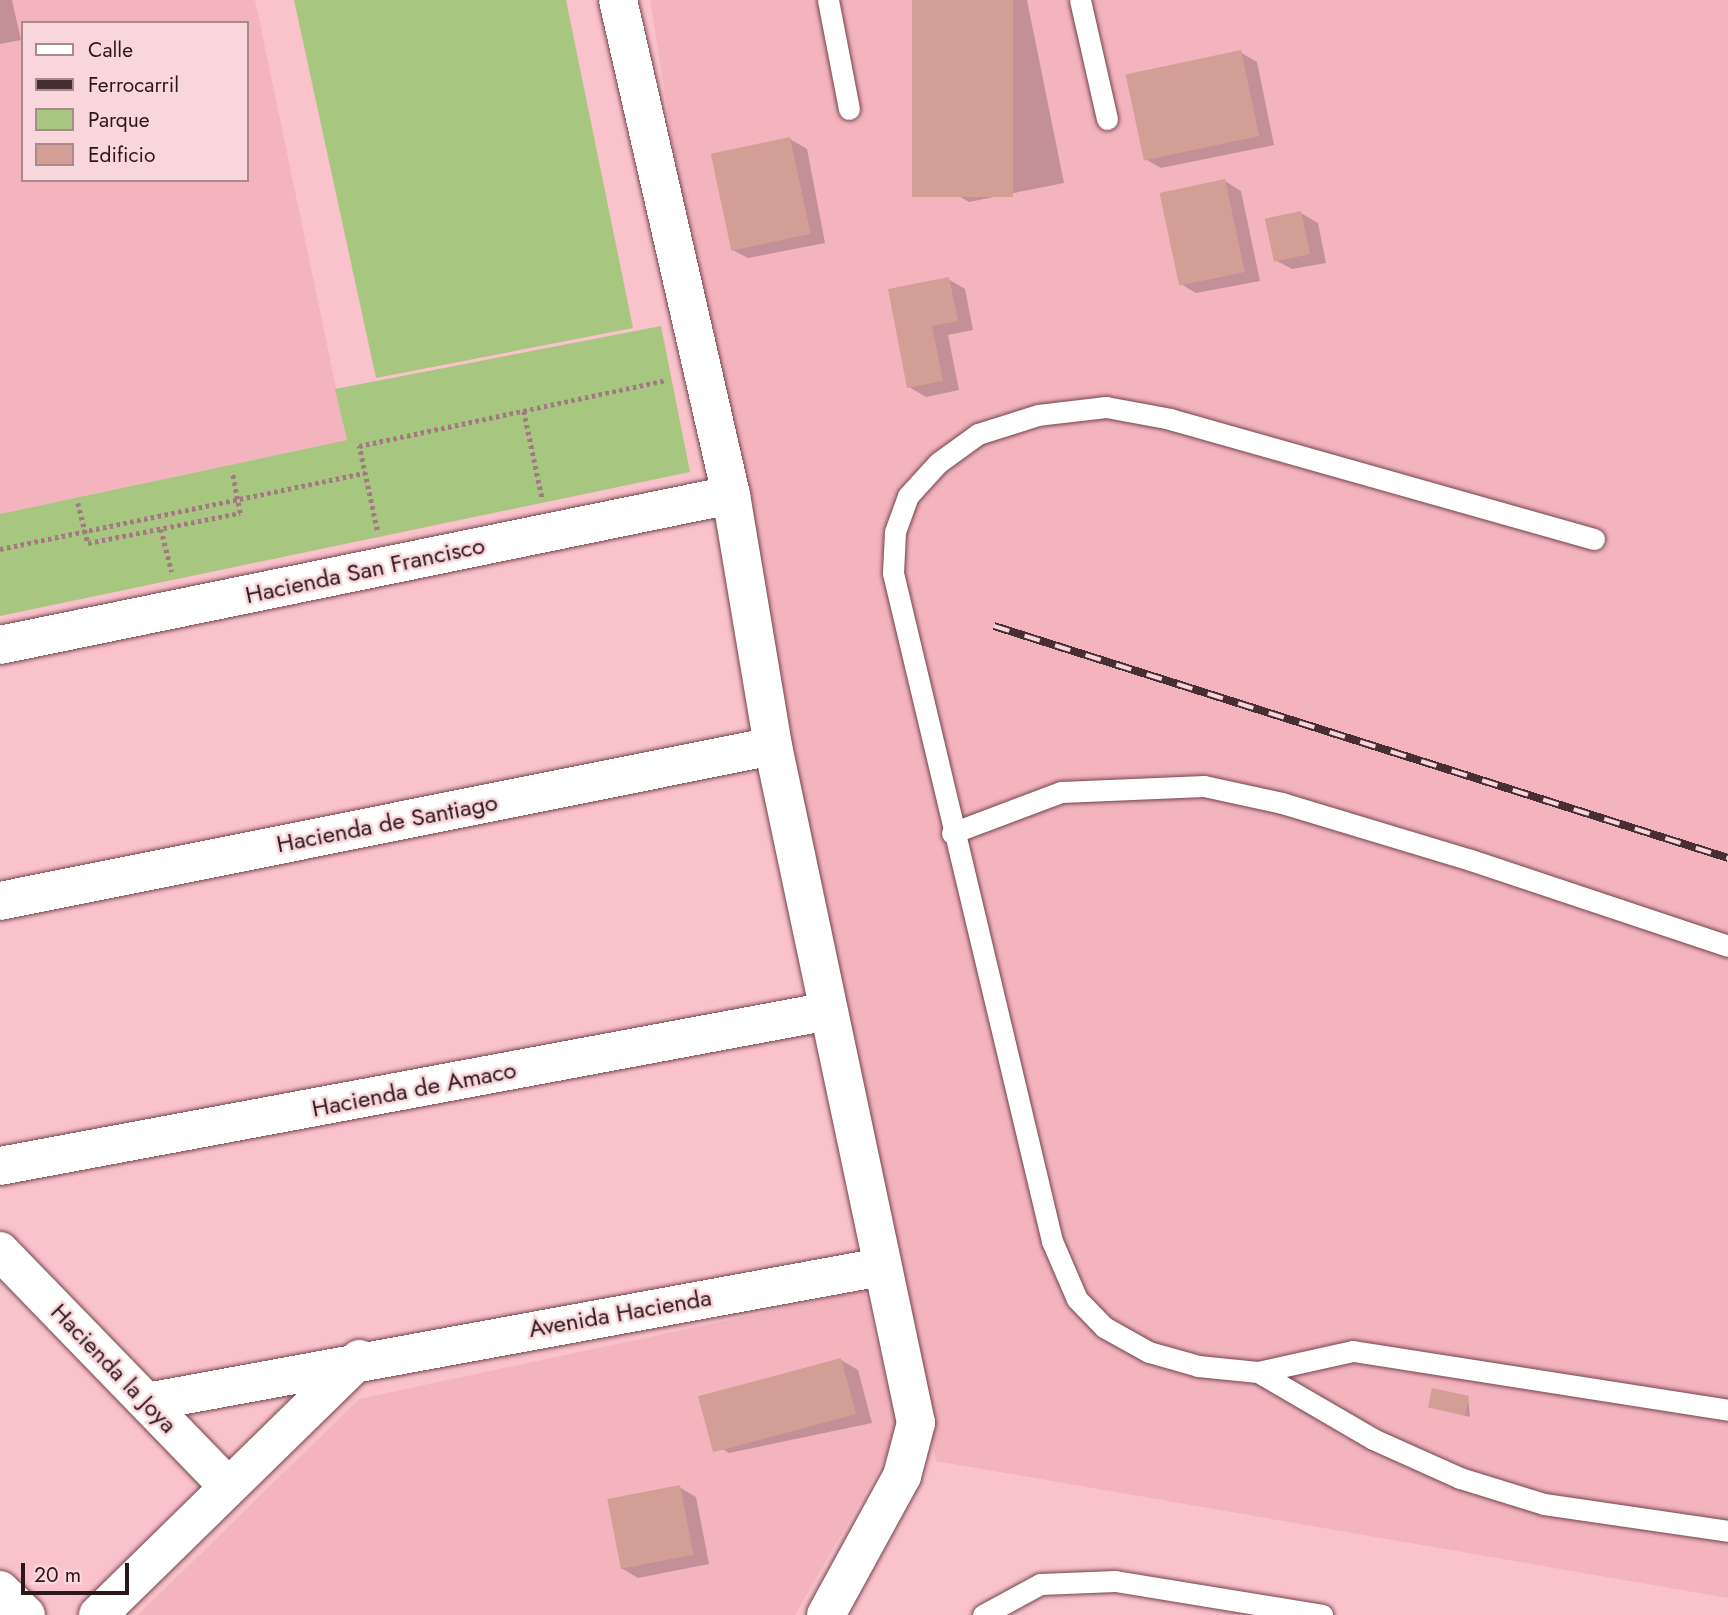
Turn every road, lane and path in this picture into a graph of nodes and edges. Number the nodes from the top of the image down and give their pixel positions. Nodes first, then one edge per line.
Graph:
1 (618, 0) edge
2 (828, 0) edge
3 (1080, 0) edge
4 (849, 108) dead end
5 (1107, 120) dead end
6 (678, 378) dead end
7 (524, 411) junction
8 (232, 472) dead end
9 (365, 473) junction
10 (731, 495) junction
11 (238, 500) junction
12 (78, 503) dead end
13 (544, 508) dead end
14 (161, 529) junction
15 (85, 531) junction
16 (1594, 539) dead end
17 (380, 542) dead end
18 (0, 549) edge
19 (175, 585) dead end
20 (0, 645) edge
21 (773, 746) junction
22 (952, 834) junction
23 (0, 901) edge
24 (1728, 946) edge
25 (828, 1011) junction
26 (0, 1166) edge
27 (0, 1251) edge
28 (881, 1267) junction
29 (359, 1359) junction
30 (1258, 1372) junction
31 (147, 1402) junction
32 (1728, 1410) edge
33 (228, 1486) junction
34 (1728, 1531) edge
35 (0, 1590) edge
36 (26, 1615) edge
37 (98, 1615) edge
38 (826, 1615) edge
39 (983, 1615) edge
40 (1322, 1615) edge

1 - 10 street
2 - 4 lane
3 - 5 lane
6 - 7 path
7 - 9 path
7 - 13 path
8 - 11 path
9 - 11 path
9 - 17 path
10 - 20 street, Hacienda San Francisco
10 - 21 street
11 - 14 path
11 - 15 path
12 - 15 path
14 - 15 path
14 - 19 path
15 - 18 path
16 - 22 lane
21 - 23 street, Hacienda de Santiago
21 - 25 street
22 - 24 lane
22 - 30 lane
25 - 26 street, Hacienda de Amaco
25 - 28 street
27 - 31 street, Hacienda la Joya
28 - 29 street, Avenida Hacienda
28 - 38 street
29 - 31 street, Avenida Hacienda
29 - 33 street
30 - 32 lane
30 - 34 lane
31 - 33 street, Hacienda la Joya
33 - 37 street
35 - 36 street
39 - 40 lane

